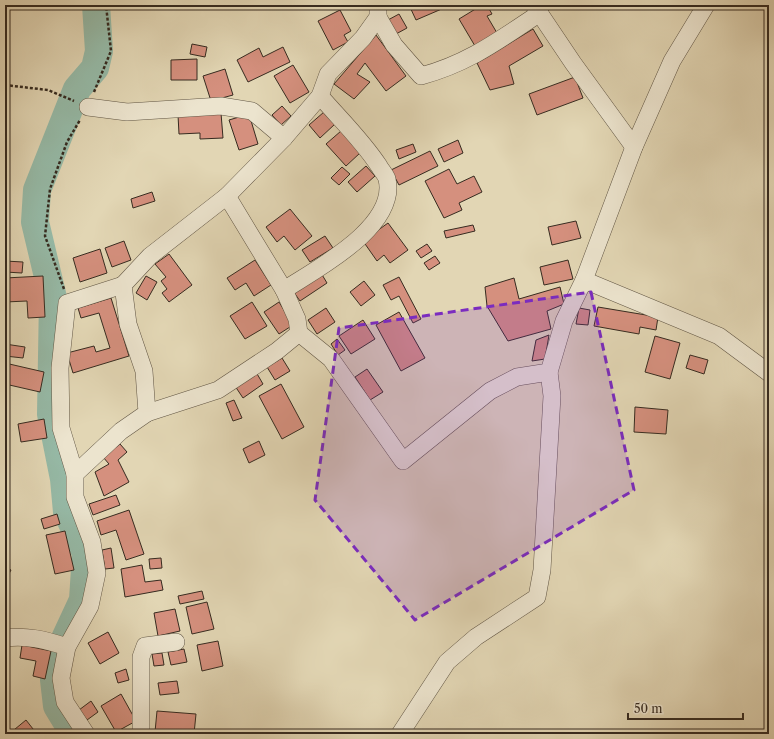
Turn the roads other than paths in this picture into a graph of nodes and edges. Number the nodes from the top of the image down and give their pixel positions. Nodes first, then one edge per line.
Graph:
1 (706, 5) edge
2 (537, 9) edge
3 (378, 11) edge
4 (320, 96) junction
5 (88, 107) road end
6 (284, 138) junction
7 (634, 147) junction
8 (227, 196) junction
9 (584, 280) junction
10 (123, 285) junction
11 (284, 290) junction
12 (299, 333) junction
13 (549, 372) junction
14 (769, 373) edge
15 (147, 413) junction
16 (75, 474) junction
17 (5, 638) edge
18 (176, 642) dead end
19 (67, 647) junction
20 (86, 734) edge
21 (141, 734) edge
22 (400, 734) edge

1 - 7 street
2 - 3 street
2 - 7 street
3 - 4 street
4 - 6 street
4 - 11 street
5 - 6 street
6 - 8 street
7 - 9 street
8 - 10 street
8 - 11 street
9 - 13 street
9 - 14 street
10 - 15 street
10 - 16 street
11 - 12 street
12 - 13 street
12 - 15 street
13 - 22 street
15 - 16 street
16 - 19 street
17 - 19 street
18 - 21 street
19 - 20 street

